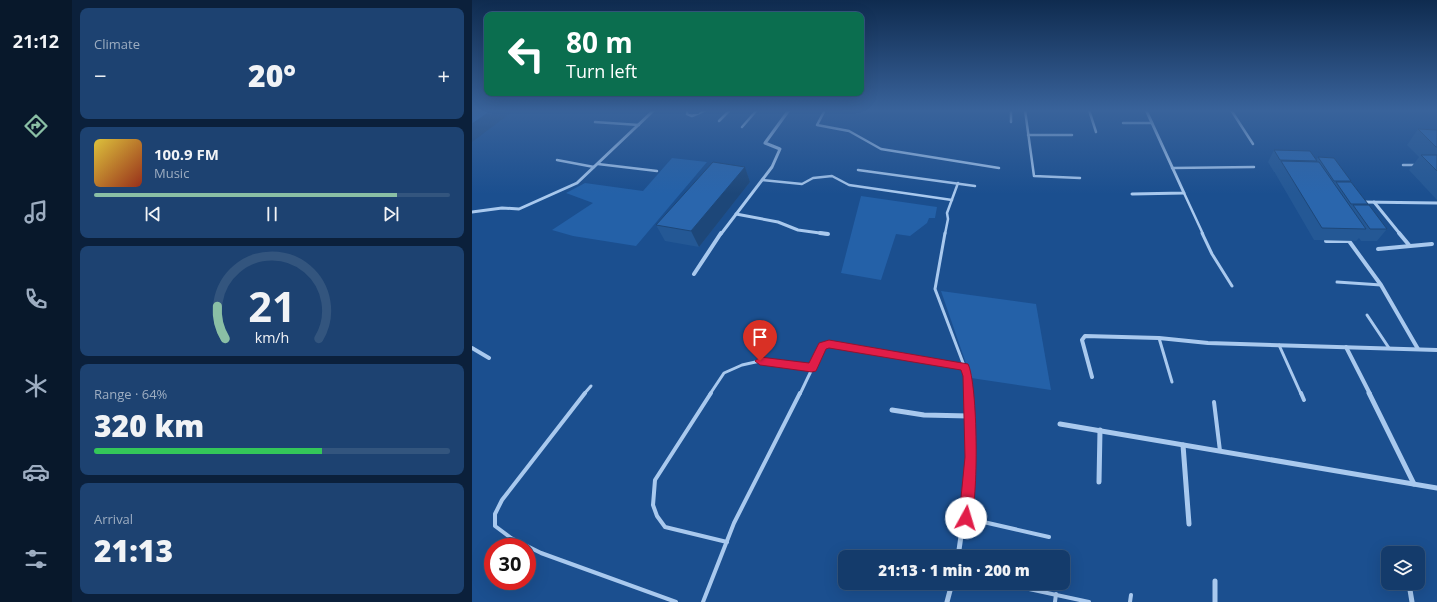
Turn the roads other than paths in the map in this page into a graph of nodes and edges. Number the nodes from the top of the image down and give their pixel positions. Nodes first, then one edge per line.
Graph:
1 (625, 138) edge
2 (769, 138) edge
3 (862, 138) edge
4 (1028, 138) edge
5 (1159, 138) edge
6 (1249, 138) edge
7 (1253, 144) dead end
8 (557, 160) dead end
9 (598, 164) junction
10 (1403, 165) dead end
11 (1423, 165) edge
12 (594, 167) junction
13 (1254, 167) dead end
14 (999, 168) dead end
15 (1172, 168) junction
16 (858, 170) dead end
17 (657, 171) dead end
18 (1080, 178) dead end
19 (762, 180) junction
20 (958, 183) junction
21 (975, 186) dead end
22 (1184, 193) junction
23 (1132, 194) dead end
24 (952, 200) junction
25 (1359, 202) edge
26 (1374, 202) junction
27 (1437, 203) edge
28 (472, 212) edge
29 (736, 214) junction
30 (828, 234) dead end
31 (1326, 241) dead end
32 (1432, 244) dead end
33 (1409, 245) junction
34 (1378, 249) dead end
35 (694, 274) dead end
36 (1337, 282) dead end
37 (1381, 285) junction
38 (1232, 286) dead end
39 (1367, 315) dead end
40 (1159, 338) junction
41 (1279, 345) junction
42 (1346, 347) junction
43 (472, 348) edge
44 (1390, 348) junction
45 (1418, 349) junction
46 (1437, 350) edge
47 (489, 358) dead end
48 (964, 367) junction
49 (812, 368) junction
50 (1092, 377) dead end
51 (1172, 382) dead end
52 (591, 386) dead end
53 (1304, 400) dead end
54 (1214, 402) dead end
55 (892, 410) dead end
56 (970, 416) junction
57 (1060, 424) dead end
58 (1100, 430) junction
59 (1183, 445) junction
60 (1220, 451) junction
61 (1099, 482) dead end
62 (1414, 484) junction
63 (1437, 488) edge
64 (966, 518) junction
65 (1189, 524) dead end
66 (1049, 537) dead end
67 (727, 542) junction
68 (959, 550) edge
69 (1215, 581) dead end
70 (950, 590) edge
71 (1036, 590) edge
72 (1410, 590) edge
73 (1056, 594) junction
74 (1131, 595) dead end
75 (676, 602) edge
76 (703, 602) edge
77 (947, 602) edge
78 (1055, 602) edge
79 (1089, 602) edge
80 (1130, 602) edge
81 (1215, 602) edge
82 (1412, 602) edge

1 - 9 street
2 - 19 street
3 - 14 lane
4 - 18 lane
5 - 15 street
6 - 7 lane
8 - 12 lane
9 - 12 street
9 - 17 lane
10 - 11 lane
12 - 28 street
13 - 15 lane
15 - 22 street
16 - 20 lane
19 - 24 lane
19 - 29 street
20 - 21 lane
20 - 24 lane
22 - 23 street
22 - 38 lane
24 - 48 lane
25 - 26 street
26 - 27 street
26 - 33 street
29 - 30 street
29 - 35 street
31 - 37 street
32 - 33 street
33 - 34 street
36 - 37 lane
37 - 45 street
39 - 44 lane
40 - 41 street
40 - 50 street
40 - 51 lane
41 - 42 street
41 - 53 lane
42 - 44 street
42 - 62 street
43 - 47 street
44 - 45 street
45 - 46 street
48 - 49 lane
48 - 56 lane
49 - 67 lane
49 - 67 lane
52 - 75 lane
54 - 60 lane
55 - 56 street
56 - 64 street
57 - 58 street
58 - 59 street
58 - 61 street
59 - 60 street
59 - 65 street
60 - 62 street
62 - 63 street
64 - 66 lane
64 - 68 street
67 - 76 lane
69 - 81 street
70 - 77 street
71 - 73 lane
72 - 82 street
73 - 78 lane
73 - 79 lane
74 - 80 lane

